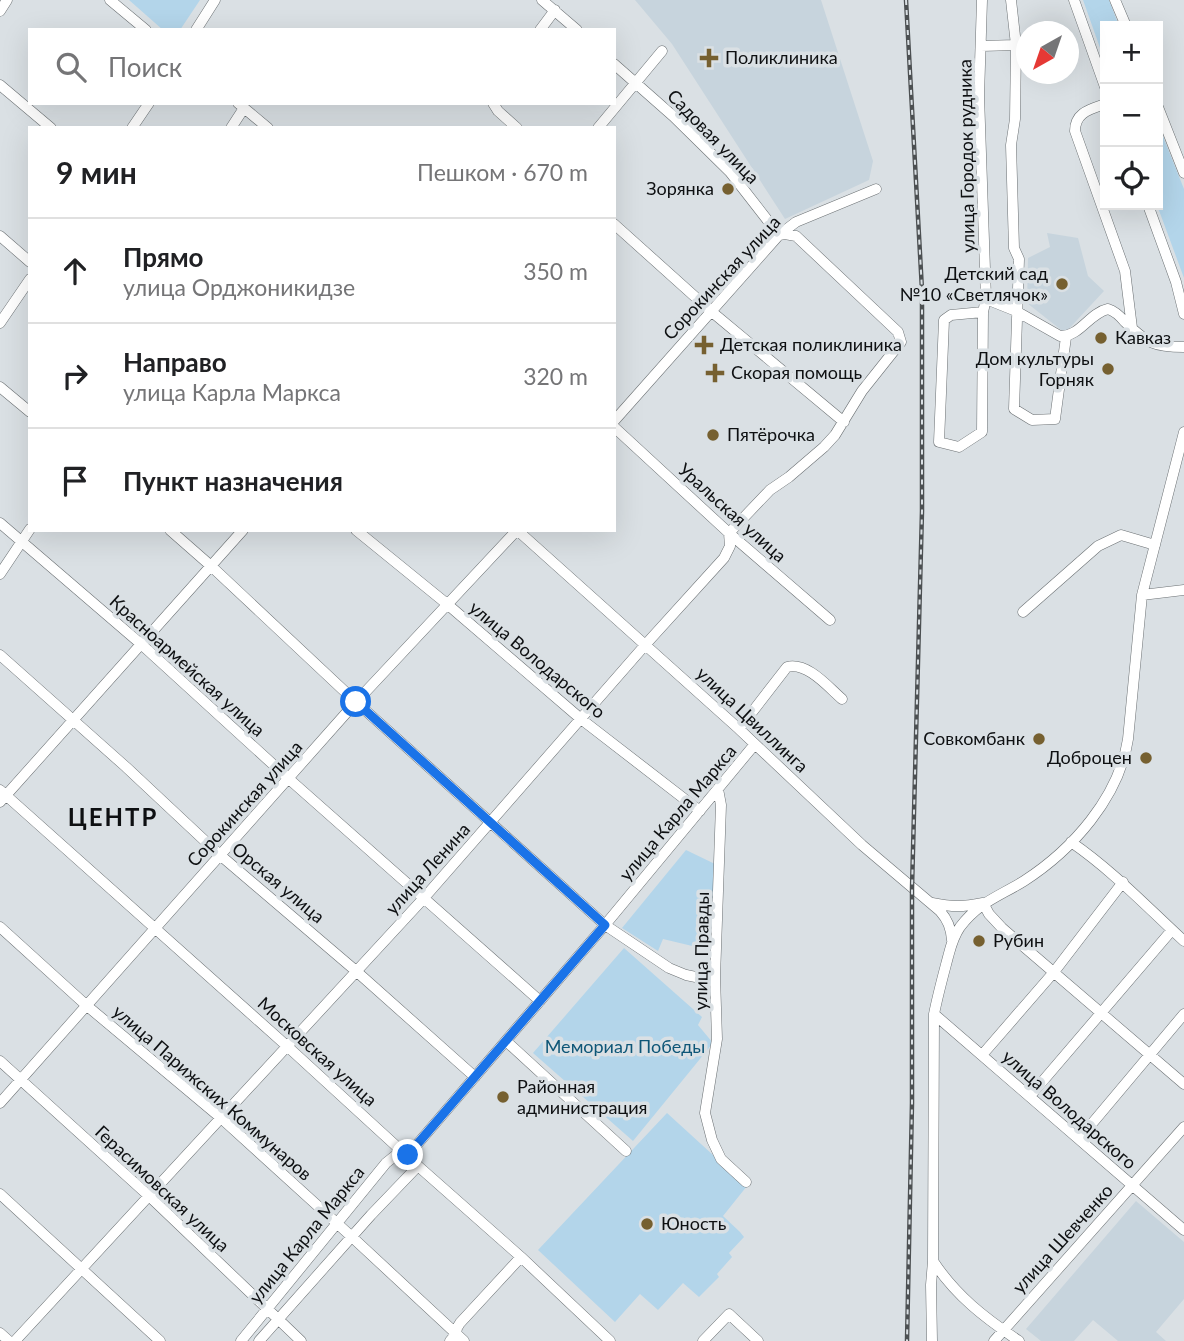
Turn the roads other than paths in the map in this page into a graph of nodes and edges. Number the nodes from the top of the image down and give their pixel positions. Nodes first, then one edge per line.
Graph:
1 (7, 0) edge
2 (110, 0) edge
3 (215, 0) edge
4 (542, 0) edge
5 (982, 0) edge
6 (1011, 0) edge
7 (1074, 0) edge
8 (1115, 0) edge
9 (555, 10) junction
10 (0, 11) edge
11 (1124, 21) edge
12 (144, 28) edge
13 (198, 28) edge
14 (542, 28) edge
15 (575, 28) edge
16 (1016, 45) junction
17 (981, 46) junction
18 (663, 51) dead end
19 (616, 66) edge
20 (637, 84) junction
21 (1104, 84) edge
22 (0, 85) edge
23 (148, 105) edge
24 (494, 105) edge
25 (241, 106) edge
26 (1100, 106) edge
27 (1163, 120) edge
28 (49, 126) edge
29 (133, 126) edge
30 (232, 126) edge
31 (266, 126) edge
32 (514, 126) edge
33 (600, 126) edge
34 (1184, 173) edge
35 (876, 190) dead end
36 (1150, 210) edge
37 (616, 226) edge
38 (779, 235) junction
39 (0, 236) edge
40 (28, 260) edge
41 (28, 282) edge
42 (986, 299) junction
43 (1183, 307) edge
44 (1016, 311) junction
45 (712, 312) junction
46 (983, 312) junction
47 (0, 323) edge
48 (1132, 328) junction
49 (1066, 337) junction
50 (898, 347) joint
51 (1184, 347) edge
52 (0, 387) edge
53 (28, 410) edge
54 (616, 419) edge
55 (844, 422) junction
56 (616, 428) edge
57 (1184, 432) edge
58 (0, 523) edge
59 (28, 532) edge
60 (172, 532) edge
61 (241, 532) edge
62 (358, 532) edge
63 (515, 532) edge
64 (519, 532) edge
65 (729, 533) junction
66 (21, 541) junction
67 (1155, 545) junction
68 (211, 566) junction
69 (0, 574) edge
70 (1184, 590) edge
71 (1142, 595) junction
72 (447, 604) junction
73 (1023, 612) dead end
74 (830, 620) dead end
75 (141, 644) junction
76 (646, 644) junction
77 (0, 655) edge
78 (842, 699) dead end
79 (356, 702) junction
80 (74, 719) junction
81 (581, 719) junction
82 (739, 729) junction
83 (755, 744) junction
84 (289, 779) junction
85 (718, 789) junction
86 (2, 795) edge
87 (700, 811) junction
88 (491, 823) junction
89 (1071, 842) junction
90 (220, 855) junction
91 (1123, 882) junction
92 (424, 898) junction
93 (932, 903) junction
94 (983, 903) junction
95 (605, 925) junction
96 (0, 927) edge
97 (155, 928) junction
98 (1172, 930) junction
99 (952, 940) junction
100 (1184, 942) edge
101 (356, 971) junction
102 (1054, 972) junction
103 (715, 981) junction
104 (540, 1001) junction
105 (86, 1005) junction
106 (1101, 1013) junction
107 (934, 1014) junction
108 (1184, 1014) edge
109 (506, 1041) junction
110 (288, 1047) junction
111 (982, 1055) junction
112 (1149, 1055) junction
113 (0, 1061) edge
114 (475, 1077) junction
115 (21, 1080) junction
116 (1184, 1084) edge
117 (1030, 1096) junction
118 (0, 1103) edge
119 (221, 1118) junction
120 (1184, 1127) edge
121 (1079, 1139) junction
122 (626, 1152) dead end
123 (408, 1155) junction
124 (418, 1166) junction
125 (746, 1182) dead end
126 (1133, 1186) junction
127 (0, 1194) edge
128 (149, 1196) junction
129 (336, 1223) junction
130 (1184, 1230) edge
131 (352, 1237) junction
132 (521, 1257) junction
133 (933, 1261) junction
134 (82, 1269) junction
135 (267, 1310) junction
136 (278, 1319) junction
137 (1002, 1331) junction
138 (0, 1333) edge
139 (457, 1339) edge
140 (9, 1341) edge
141 (15, 1341) edge
142 (160, 1341) edge
143 (241, 1341) edge
144 (259, 1341) edge
145 (301, 1341) edge
146 (610, 1341) edge
147 (703, 1341) edge
148 (758, 1341) edge
149 (932, 1341) edge
150 (994, 1341) edge
151 (1019, 1341) edge

1 - 10 street
2 - 12 street
3 - 13 street
4 - 9 street
5 - 17 street, улица Городок рудника
6 - 16 street
7 - 21 street
8 - 11 street
9 - 14 street
9 - 15 street
16 - 17 street
16 - 44 street
17 - 42 street, улица Городок рудника
18 - 20 street
19 - 20 street, Садовая улица
20 - 33 street
20 - 38 street, Садовая улица
22 - 28 street
23 - 29 street
24 - 32 street
25 - 30 street
25 - 31 street
26 - 48 street
27 - 34 street
35 - 38 street, Сорокинская улица
36 - 43 street
37 - 45 street
38 - 45 street, Сорокинская улица
38 - 50 street, Садовая улица
39 - 40 street
41 - 47 street
42 - 44 street
42 - 46 street, улица Городок рудника
44 - 49 street
44 - 49 street
45 - 54 street, Сорокинская улица
45 - 55 street
46 - 46 street, улица Городок рудника
48 - 49 street
48 - 51 street
50 - 55 street, улица Ленина
52 - 53 street
55 - 65 street, улица Ленина
56 - 65 street, Уральская улица
57 - 67 street
58 - 66 street, Красноармейская улица
59 - 66 street
60 - 68 street
61 - 68 street
62 - 72 street, улица Володарского
63 - 72 street, Сорокинская улица
64 - 76 street, улица Цвиллинга
65 - 74 street, Уральская улица
65 - 76 street, улица Ленина
66 - 69 street
66 - 75 street, Красноармейская улица
67 - 71 street
67 - 73 street
68 - 75 street
68 - 79 street
70 - 71 street
71 - 89 street
72 - 79 street, Сорокинская улица
72 - 81 street, улица Володарского
75 - 80 street
75 - 84 street, Красноармейская улица
76 - 81 street, улица Ленина
76 - 82 street, улица Цвиллинга
77 - 80 street, Орская улица
78 - 82 street, улица Карла Маркса
79 - 84 street, Сорокинская улица
79 - 88 street
80 - 86 street
80 - 90 street, Орская улица
81 - 87 street, улица Володарского
81 - 88 street, улица Ленина
82 - 83 street, улица Цвиллинга
83 - 85 street, улица Карла Маркса
83 - 93 street, улица Цвиллинга
84 - 90 street, Сорокинская улица
84 - 92 street, Красноармейская улица
85 - 87 street, улица Карла Маркса
85 - 103 street, улица Правды
86 - 97 street, Московская улица
87 - 95 street, улица Карла Маркса
88 - 92 street, улица Ленина
88 - 95 street
89 - 91 street
89 - 94 street
90 - 97 street, Сорокинская улица
90 - 101 street, Орская улица
91 - 98 street
91 - 102 street
92 - 101 street, улица Ленина
92 - 104 street, Красноармейская улица
93 - 94 street
93 - 99 street, улица Цвиллинга
94 - 99 street
94 - 102 street
95 - 103 street
95 - 104 street, улица Карла Маркса
96 - 105 street, улица Парижских Коммунаров
97 - 105 street, Сорокинская улица
97 - 110 street, Московская улица
98 - 100 street
98 - 106 street
99 - 107 street
101 - 110 street, улица Ленина
101 - 114 street, Орская улица
102 - 106 street
102 - 111 street
103 - 125 street, улица Правды
104 - 109 street, улица Карла Маркса
105 - 115 street, Сорокинская улица
105 - 119 street, улица Парижских Коммунаров
106 - 112 street
106 - 117 street
107 - 111 street, улица Володарского
107 - 133 street
108 - 112 street
109 - 114 street, улица Карла Маркса
109 - 122 street
110 - 119 street, улица Ленина
110 - 123 street, Московская улица
111 - 117 street, улица Володарского
112 - 116 street
112 - 121 street
113 - 115 street, Герасимовская улица
114 - 123 street, улица Карла Маркса
115 - 118 street, Сорокинская улица
115 - 128 street, Герасимовская улица
117 - 121 street, улица Володарского
119 - 128 street, улица Ленина
119 - 129 street, улица Парижских Коммунаров
120 - 126 street, улица Шевченко
121 - 126 street, улица Володарского
123 - 124 street, Московская улица
123 - 129 street, улица Карла Маркса
124 - 131 street, улица Карла Маркса
124 - 132 street, Московская улица
126 - 130 street, улица Володарского
126 - 137 street, улица Шевченко
127 - 134 street
128 - 134 street, улица Ленина
128 - 135 street, Герасимовская улица
129 - 131 street, улица Парижских Коммунаров
129 - 135 street, улица Карла Маркса
131 - 136 street, улица Карла Маркса
131 - 139 street, улица Парижских Коммунаров
132 - 139 street
132 - 146 street, Московская улица
133 - 137 street
133 - 149 street
134 - 141 street, улица Ленина
134 - 142 street
135 - 136 street, Герасимовская улица
135 - 143 street, улица Карла Маркса
136 - 144 street, улица Карла Маркса
136 - 145 street, Герасимовская улица
137 - 150 street, улица Шевченко
137 - 151 street
138 - 140 street
147 - 148 street

